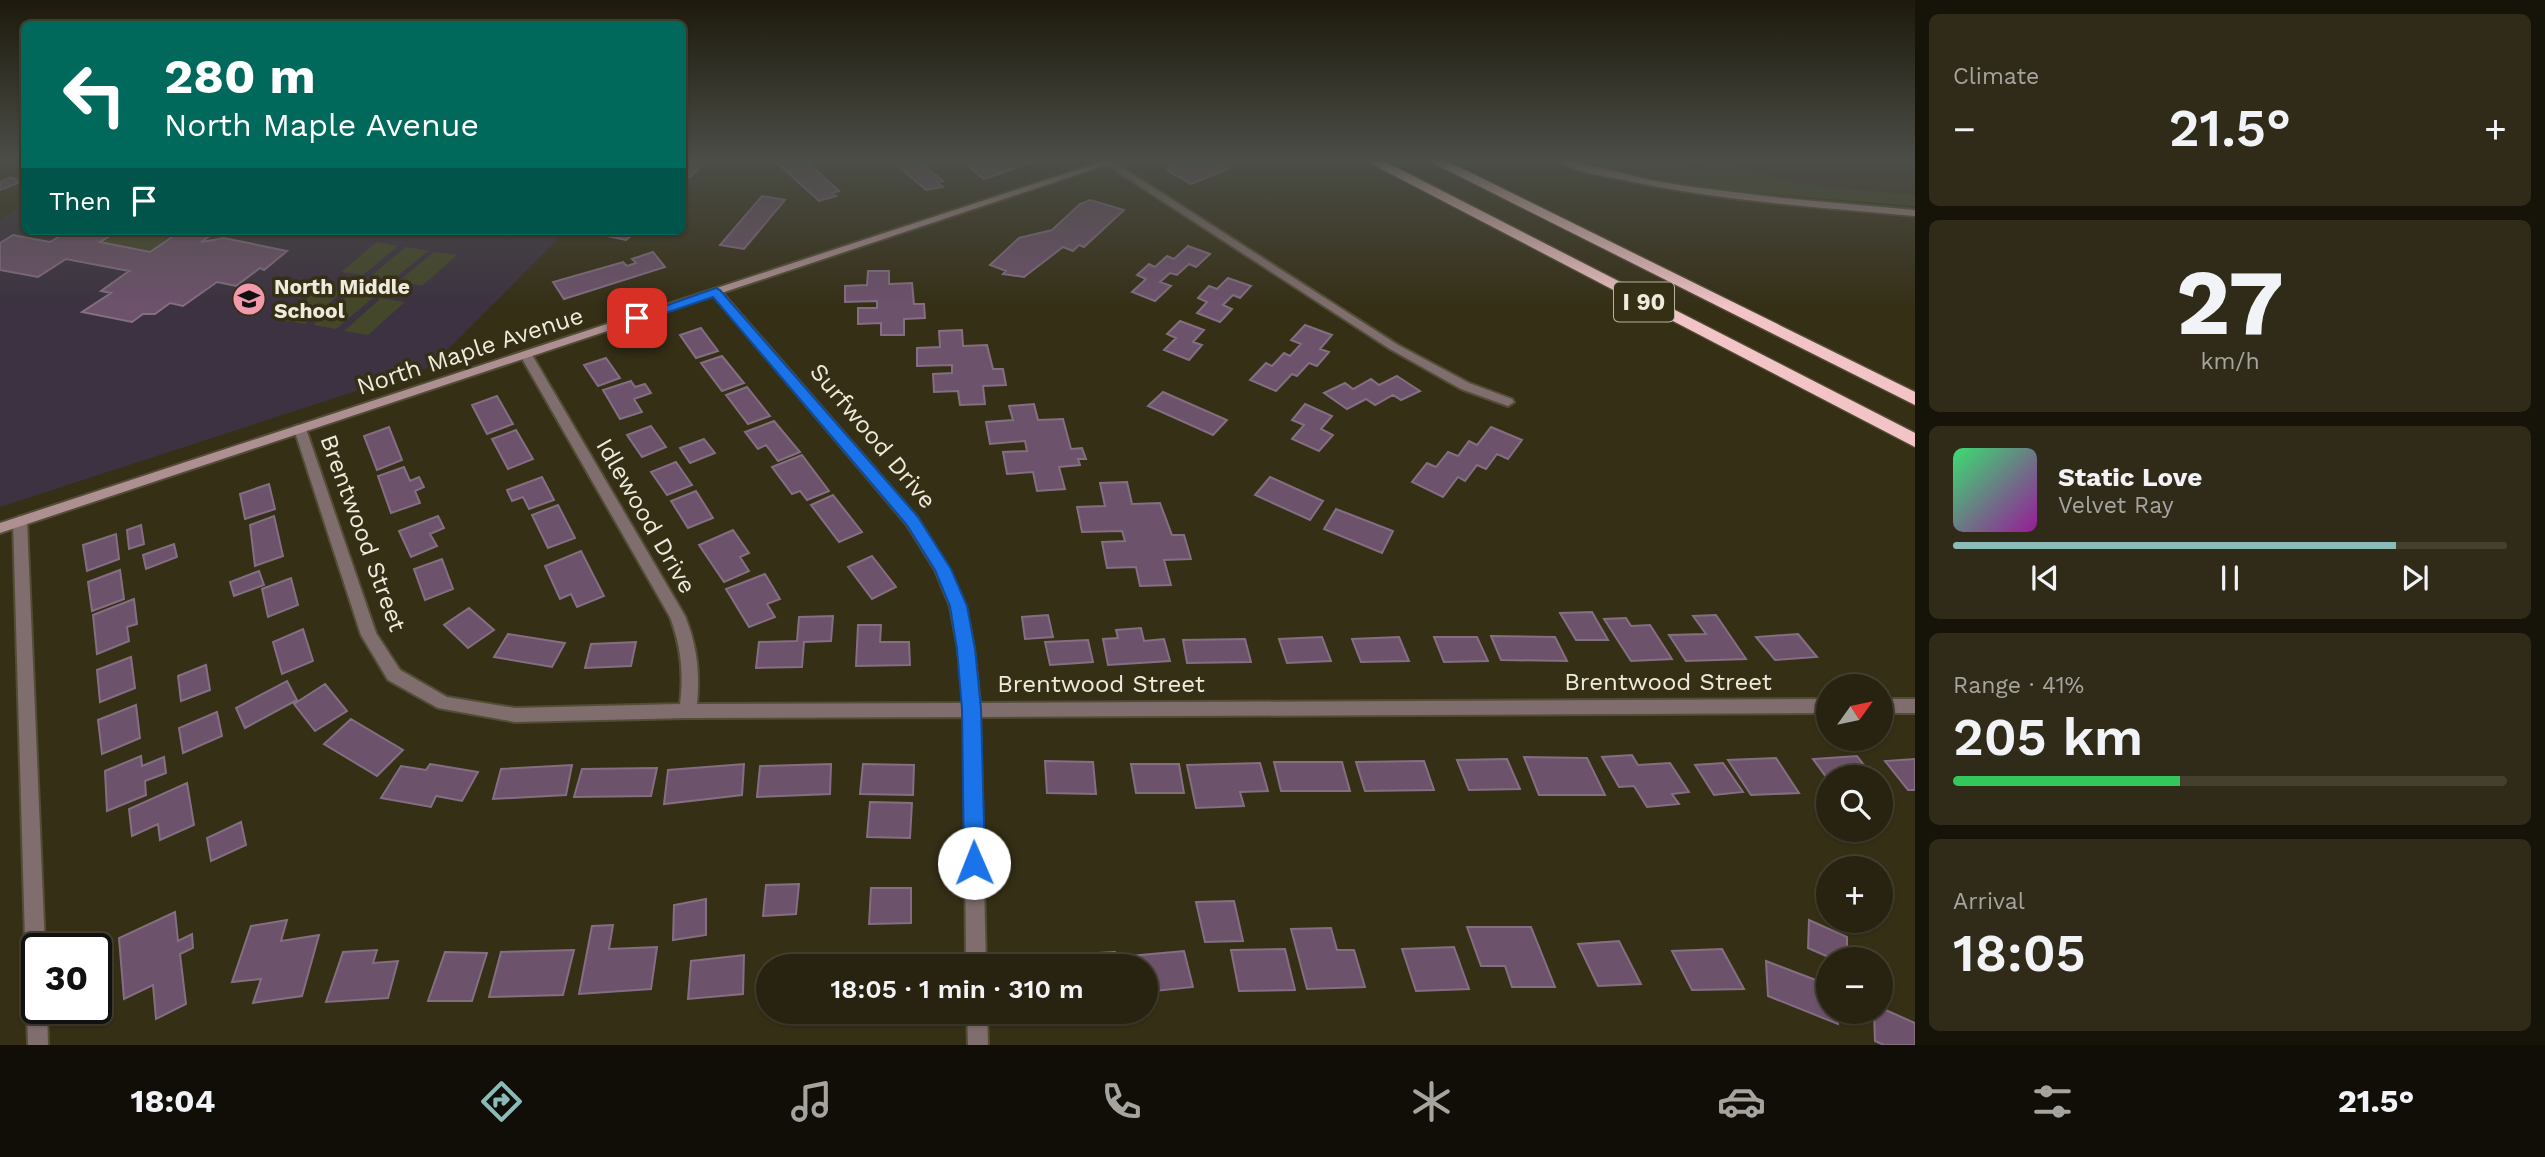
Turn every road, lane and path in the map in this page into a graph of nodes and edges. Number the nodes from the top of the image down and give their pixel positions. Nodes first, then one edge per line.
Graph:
1 (963, 210) edge
2 (1184, 210) edge
3 (1467, 210) edge
4 (1535, 210) edge
5 (1882, 210) edge
6 (1915, 213) edge
7 (1634, 259) junction
8 (716, 292) junction
9 (1690, 326) junction
10 (526, 355) junction
11 (1915, 385) edge
12 (1915, 399) edge
13 (1508, 402) dead end
14 (300, 429) junction
15 (1915, 441) edge
16 (1915, 454) edge
17 (20, 521) junction
18 (0, 528) edge
19 (1816, 706) edge
20 (1894, 706) edge
21 (1915, 706) edge
22 (972, 709) junction
23 (688, 711) junction
24 (35, 933) edge
25 (976, 954) edge
26 (37, 1024) edge
27 (977, 1024) edge
28 (38, 1045) edge
29 (978, 1045) edge

1 - 8 street, North Maple Avenue
2 - 13 street
3 - 9 highway, I 90
4 - 7 highway, I 90
5 - 6 street
7 - 11 highway
7 - 12 highway, I 90
8 - 10 street, North Maple Avenue
8 - 22 street, Surfwood Drive
9 - 15 highway, I 90
9 - 16 highway
10 - 14 street, North Maple Avenue
10 - 23 street, Idlewood Drive
14 - 17 street, North Maple Avenue
14 - 23 street, Brentwood Street
17 - 18 street, North Maple Avenue
17 - 24 street
19 - 22 street, Brentwood Street
20 - 21 street
22 - 23 street, Brentwood Street
22 - 25 street, Surfwood Drive
26 - 28 street
27 - 29 street

